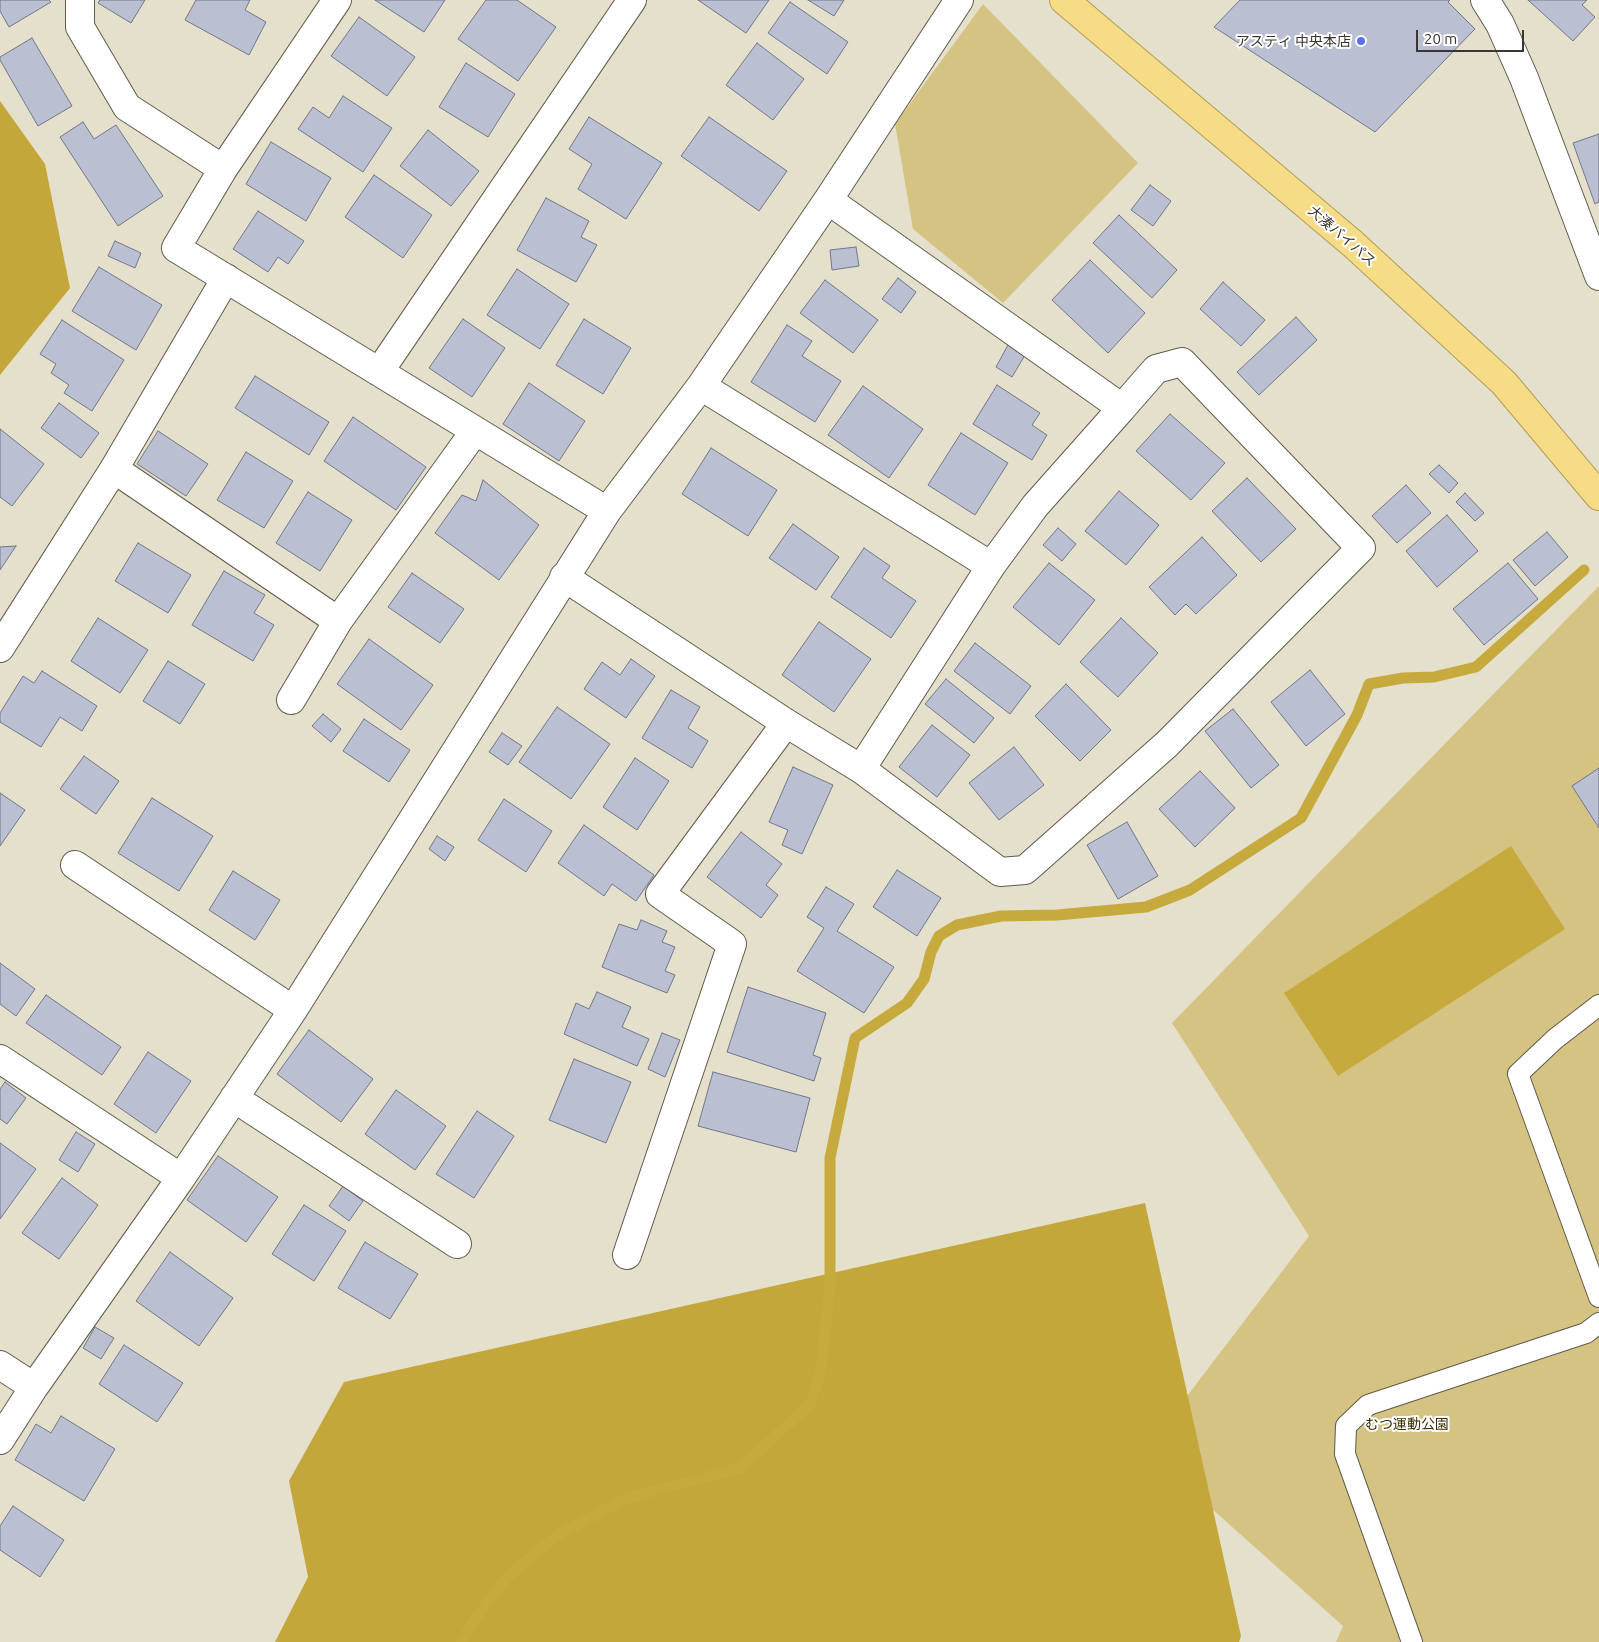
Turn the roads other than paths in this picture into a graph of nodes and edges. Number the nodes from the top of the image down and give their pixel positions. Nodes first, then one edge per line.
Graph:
1 (80, 0) edge
2 (337, 0) edge
3 (632, 0) edge
4 (959, 0) edge
5 (1064, 0) edge
6 (1485, 0) edge
7 (223, 169) junction
8 (828, 200) junction
9 (1599, 276) edge
10 (226, 278) junction
11 (379, 372) junction
12 (701, 386) junction
13 (1122, 408) junction
14 (475, 430) junction
15 (114, 469) junction
16 (1599, 496) edge
17 (607, 511) junction
18 (991, 566) junction
19 (564, 577) junction
20 (338, 621) junction
21 (0, 648) edge
22 (291, 700) dead end
23 (786, 722) junction
24 (860, 769) junction
25 (75, 865) dead end
26 (1599, 1005) edge
27 (293, 1010) junction
28 (0, 1059) edge
29 (234, 1098) junction
30 (181, 1178) junction
31 (458, 1244) dead end
32 (627, 1255) dead end
33 (1599, 1297) edge
34 (1599, 1323) edge
35 (0, 1365) edge
36 (34, 1387) junction
37 (0, 1440) edge
38 (1412, 1642) edge

1 - 7 street
2 - 7 street
3 - 11 street
4 - 8 street
5 - 16 highway, 大湊バイパス
6 - 9 street
7 - 10 street
8 - 12 street
8 - 13 street
10 - 11 street
10 - 15 street
11 - 14 street
12 - 17 street
12 - 18 street
13 - 18 street
13 - 24 street
14 - 17 street
14 - 20 street
15 - 20 street
15 - 21 street
17 - 19 street
18 - 24 street
19 - 23 street
19 - 27 street
20 - 22 street
23 - 24 street
23 - 32 street
25 - 27 street
26 - 33 lane
27 - 29 street
28 - 30 street
29 - 30 street
29 - 31 street
30 - 36 street
34 - 38 lane
35 - 36 street
36 - 37 street

